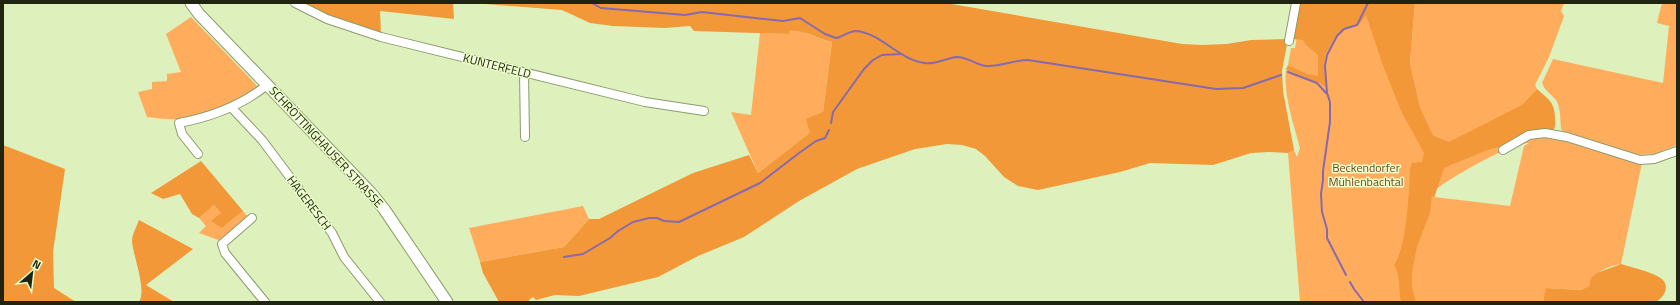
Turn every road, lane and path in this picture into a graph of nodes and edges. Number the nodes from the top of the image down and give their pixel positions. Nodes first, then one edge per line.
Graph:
1 (191, 3) edge
2 (295, 3) edge
3 (1296, 3) edge
4 (1289, 41) dead end
5 (524, 73) junction
6 (267, 85) junction
7 (232, 108) junction
8 (704, 111) dead end
9 (525, 138) dead end
10 (1503, 150) dead end
11 (1677, 151) edge
12 (198, 154) dead end
13 (252, 218) dead end
14 (265, 302) edge
15 (380, 302) edge
16 (447, 302) edge

1 - 6 main road, SCHRÖTTINGHAUSER STRASSE
2 - 5 street, KUNTERFELD
3 - 4 street
5 - 8 street, KUNTERFELD
5 - 9 street
6 - 7 street
6 - 16 main road, SCHRÖTTINGHAUSER STRASSE
7 - 12 street
7 - 15 street, HAGERESCH
10 - 11 street
13 - 14 street

